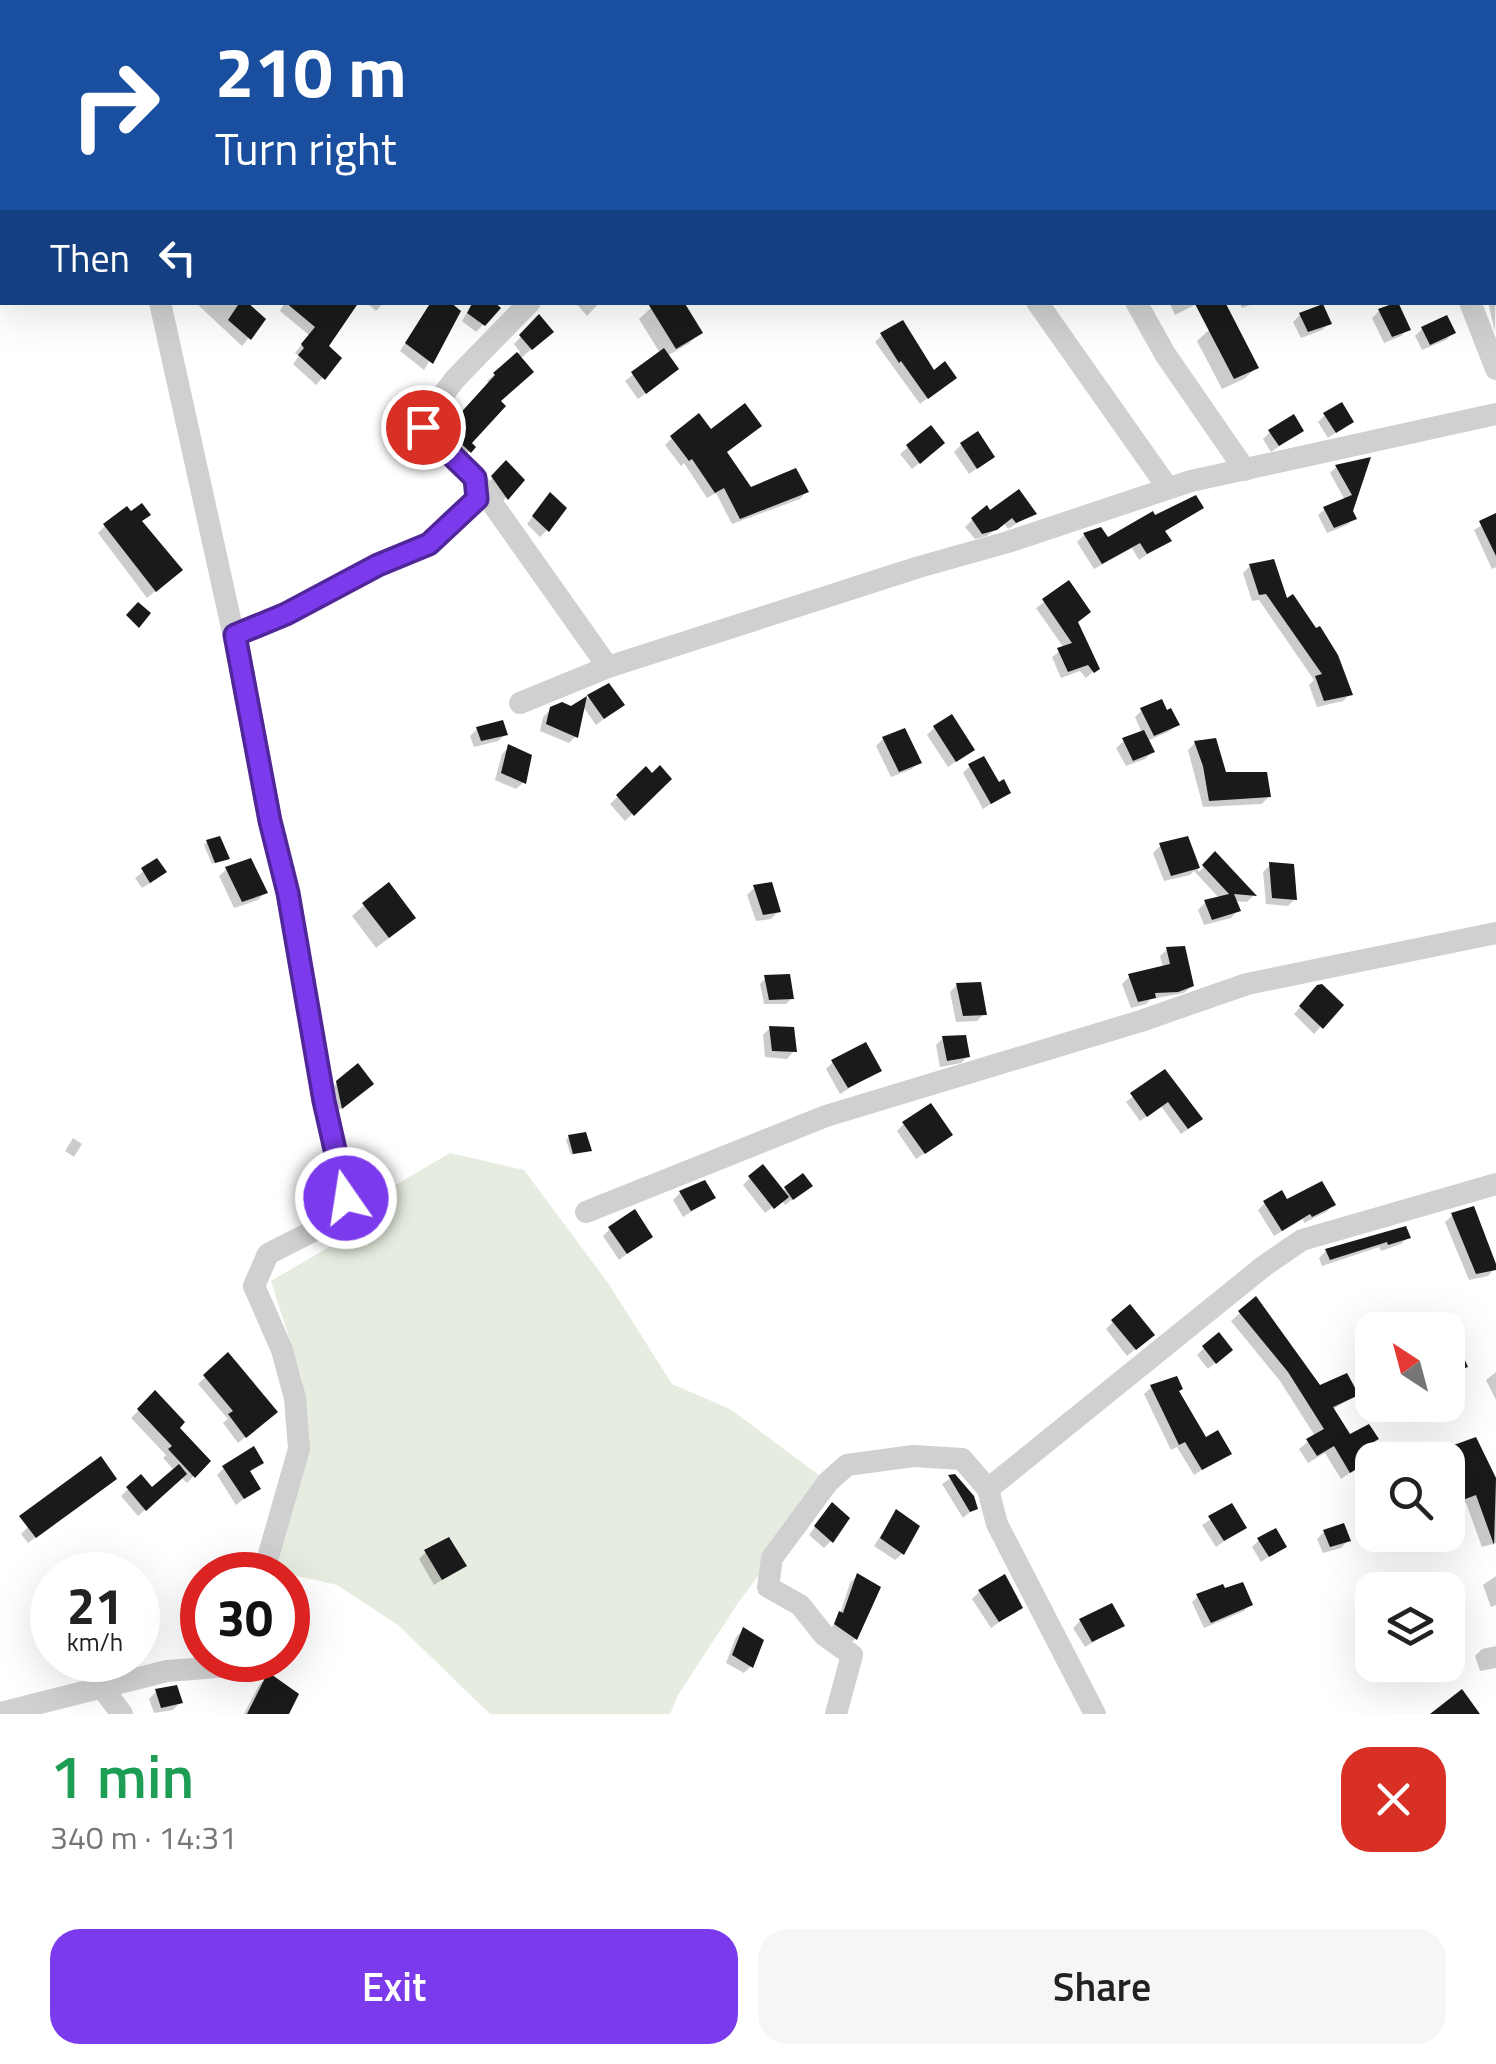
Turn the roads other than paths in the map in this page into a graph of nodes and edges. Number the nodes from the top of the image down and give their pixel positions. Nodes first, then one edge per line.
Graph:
1 (161, 305) edge
2 (527, 305) edge
3 (1040, 305) edge
4 (1138, 305) edge
5 (1471, 305) edge
6 (1496, 369) edge
7 (1496, 414) edge
8 (1244, 470) junction
9 (475, 478) junction
10 (1168, 488) junction
11 (235, 635) junction
12 (608, 668) junction
13 (520, 703) dead end
14 (1496, 933) edge
15 (1496, 1184) edge
16 (586, 1212) dead end
17 (988, 1489) junction
18 (270, 1552) edge
19 (180, 1670) edge
20 (103, 1688) junction
21 (0, 1713) edge
22 (122, 1714) edge
23 (836, 1714) edge
24 (1095, 1714) edge

1 - 11 street
2 - 9 street
3 - 10 street
4 - 8 street
5 - 6 street
7 - 8 street
8 - 10 street
9 - 11 street
9 - 12 street
10 - 12 street
11 - 18 street
12 - 13 street
14 - 16 street
15 - 17 street
17 - 23 street
17 - 24 street
19 - 20 street
20 - 21 street
20 - 22 street

